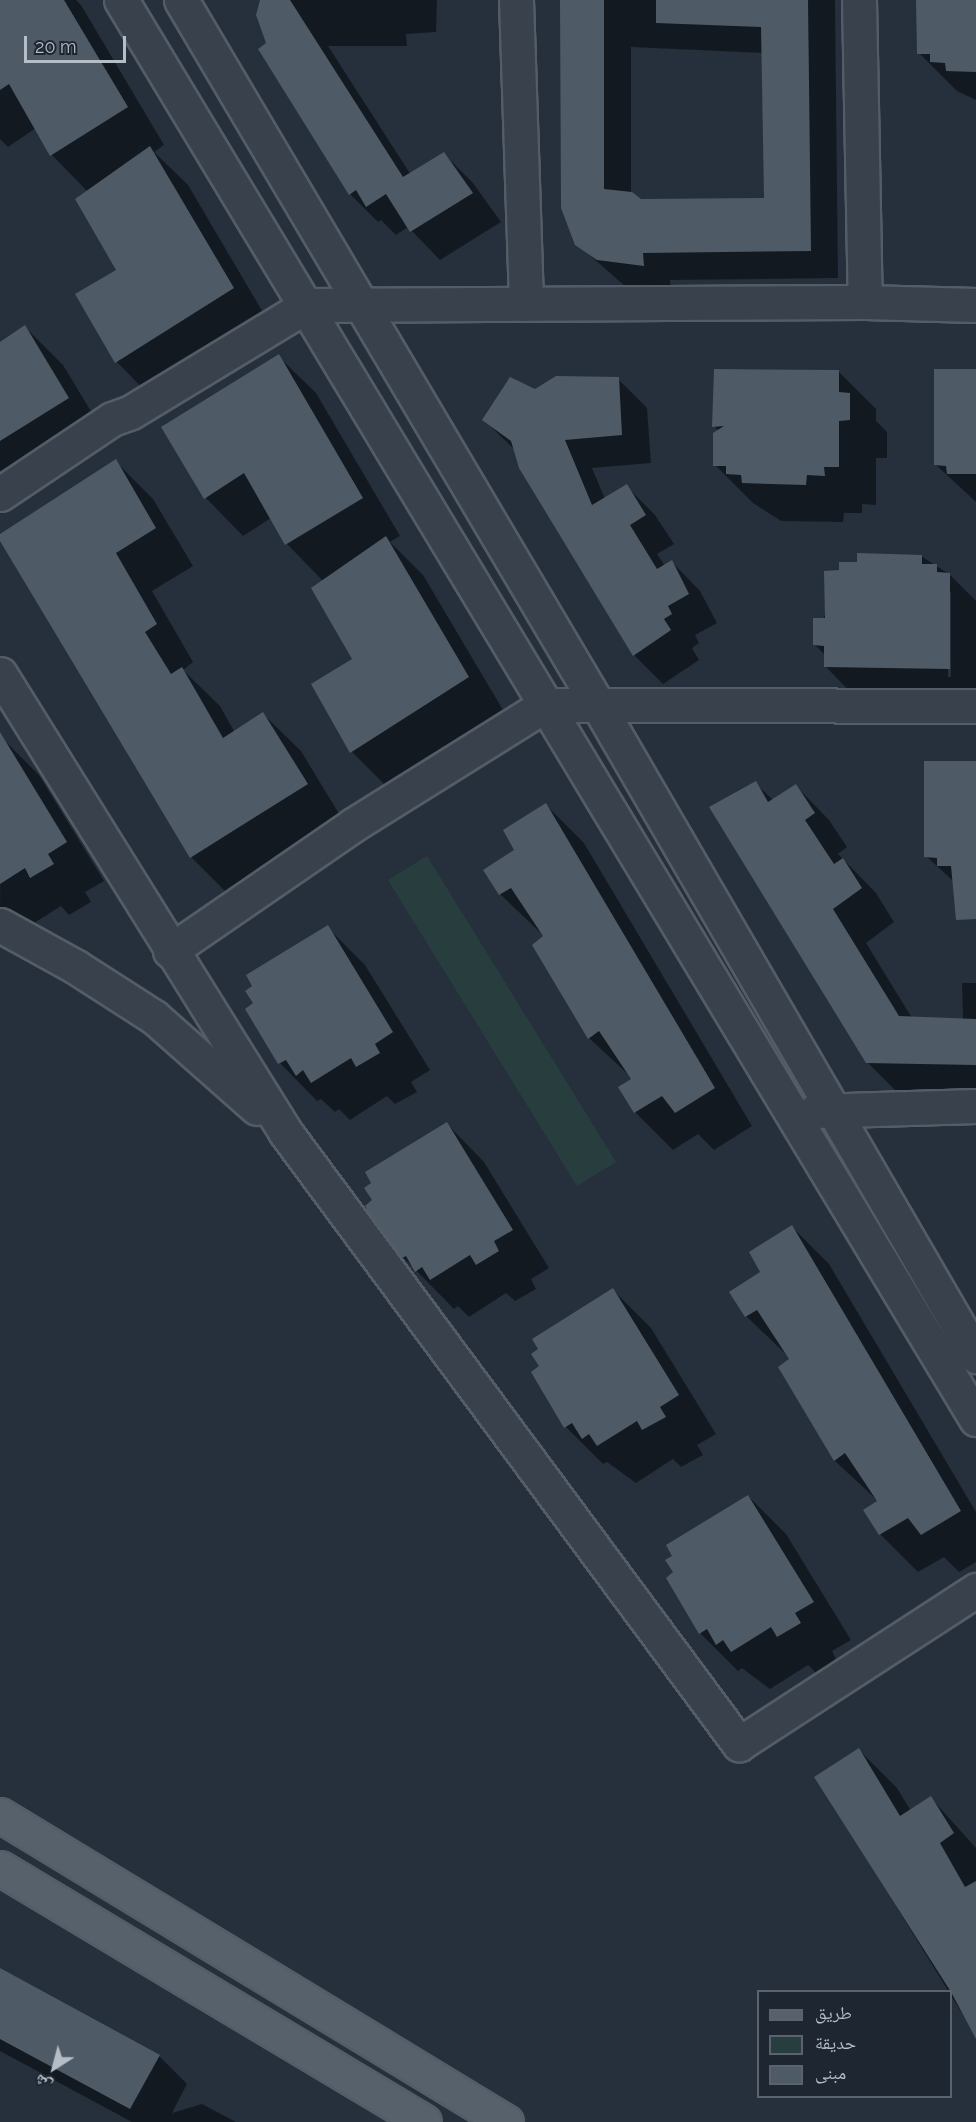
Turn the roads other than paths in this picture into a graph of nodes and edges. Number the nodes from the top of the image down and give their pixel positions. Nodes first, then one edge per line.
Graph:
1 (121, 0) edge
2 (181, 0) edge
3 (516, 0) edge
4 (860, 0) edge
5 (865, 302) junction
6 (526, 304) junction
7 (308, 305) junction
8 (359, 305) junction
9 (976, 305) edge
10 (0, 494) edge
11 (0, 674) edge
12 (545, 705) junction
13 (598, 705) junction
14 (976, 706) edge
15 (0, 925) edge
16 (170, 951) junction
17 (976, 1106) edge
18 (833, 1111) junction
19 (789, 1112) junction
20 (286, 1133) junction
21 (976, 1356) edge
22 (976, 1419) edge
23 (976, 1590) edge
24 (0, 1815) edge
25 (0, 1868) edge
26 (424, 2122) edge
27 (506, 2122) edge

1 - 7 street
2 - 8 street
3 - 6 street
4 - 5 street
5 - 6 street
5 - 9 street
6 - 8 street
7 - 8 street
7 - 10 street
7 - 12 street
8 - 13 street
11 - 16 street
12 - 13 street
12 - 16 street
12 - 19 street
13 - 14 street
13 - 18 street
15 - 20 street
16 - 20 street
17 - 18 street
18 - 19 street
18 - 21 street
19 - 22 street
20 - 23 street
24 - 27 main road
25 - 26 main road

